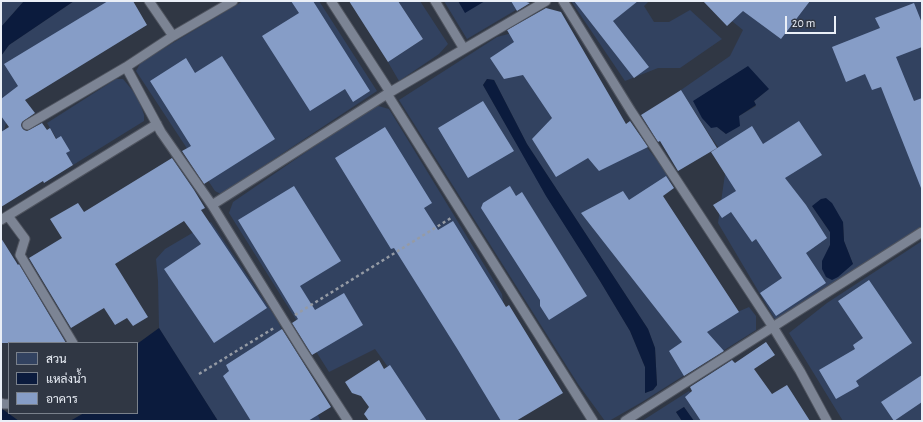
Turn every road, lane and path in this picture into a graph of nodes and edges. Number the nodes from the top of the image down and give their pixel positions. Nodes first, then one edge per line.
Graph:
1 (149, 1) edge
2 (233, 1) edge
3 (331, 1) edge
4 (435, 1) edge
5 (546, 1) edge
6 (562, 1) edge
7 (173, 36) junction
8 (464, 49) junction
9 (126, 67) junction
10 (388, 93) junction
11 (157, 124) junction
12 (27, 125) dead end
13 (212, 205) junction
14 (461, 212) junction
15 (4, 218) edge
16 (922, 232) edge
17 (284, 321) junction
18 (773, 327) junction
19 (72, 342) edge
20 (199, 374) dead end
21 (348, 421) edge
22 (593, 421) edge
23 (625, 421) edge
24 (827, 421) edge

1 - 7 lane
2 - 7 lane
3 - 10 lane
4 - 8 lane
5 - 8 lane
6 - 18 lane
7 - 9 lane
8 - 10 lane
9 - 11 lane
9 - 12 lane
10 - 13 lane
10 - 14 lane
11 - 13 lane
11 - 15 lane
13 - 17 lane
14 - 17 path
14 - 22 lane
15 - 19 lane
16 - 18 lane
17 - 20 path
17 - 21 lane
18 - 23 lane
18 - 24 lane

